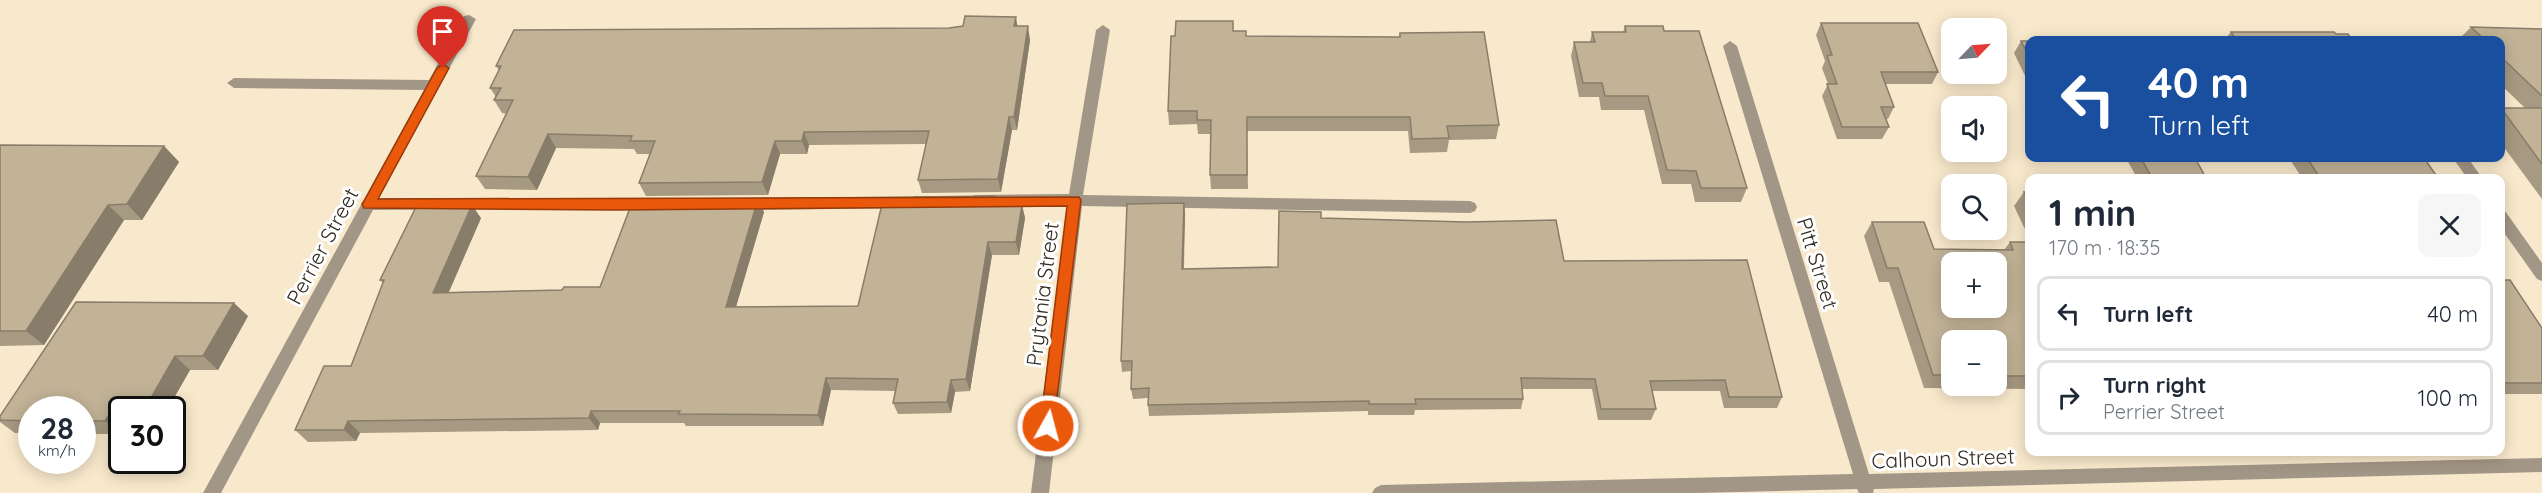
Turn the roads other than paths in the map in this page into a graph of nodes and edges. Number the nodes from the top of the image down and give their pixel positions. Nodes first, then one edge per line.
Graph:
1 (469, 19) dead end
2 (1103, 30) dead end
3 (1730, 46) dead end
4 (234, 83) dead end
5 (434, 85) junction
6 (1075, 200) junction
7 (368, 204) junction
8 (662, 204) edge
9 (721, 204) edge
10 (1470, 207) dead end
11 (2505, 222) edge
12 (2542, 275) edge
13 (2542, 465) edge
14 (1865, 488) edge
15 (212, 493) edge
16 (1040, 493) edge
17 (1381, 493) edge

1 - 5 street, Perrier Street
2 - 6 street, Prytania Street
3 - 14 street, Pitt Street
4 - 5 street
5 - 7 street, Perrier Street
6 - 9 street
6 - 10 street
6 - 16 street, Prytania Street
7 - 8 street
7 - 15 street, Perrier Street
11 - 12 street
13 - 14 street, Calhoun Street
14 - 17 street, Calhoun Street

